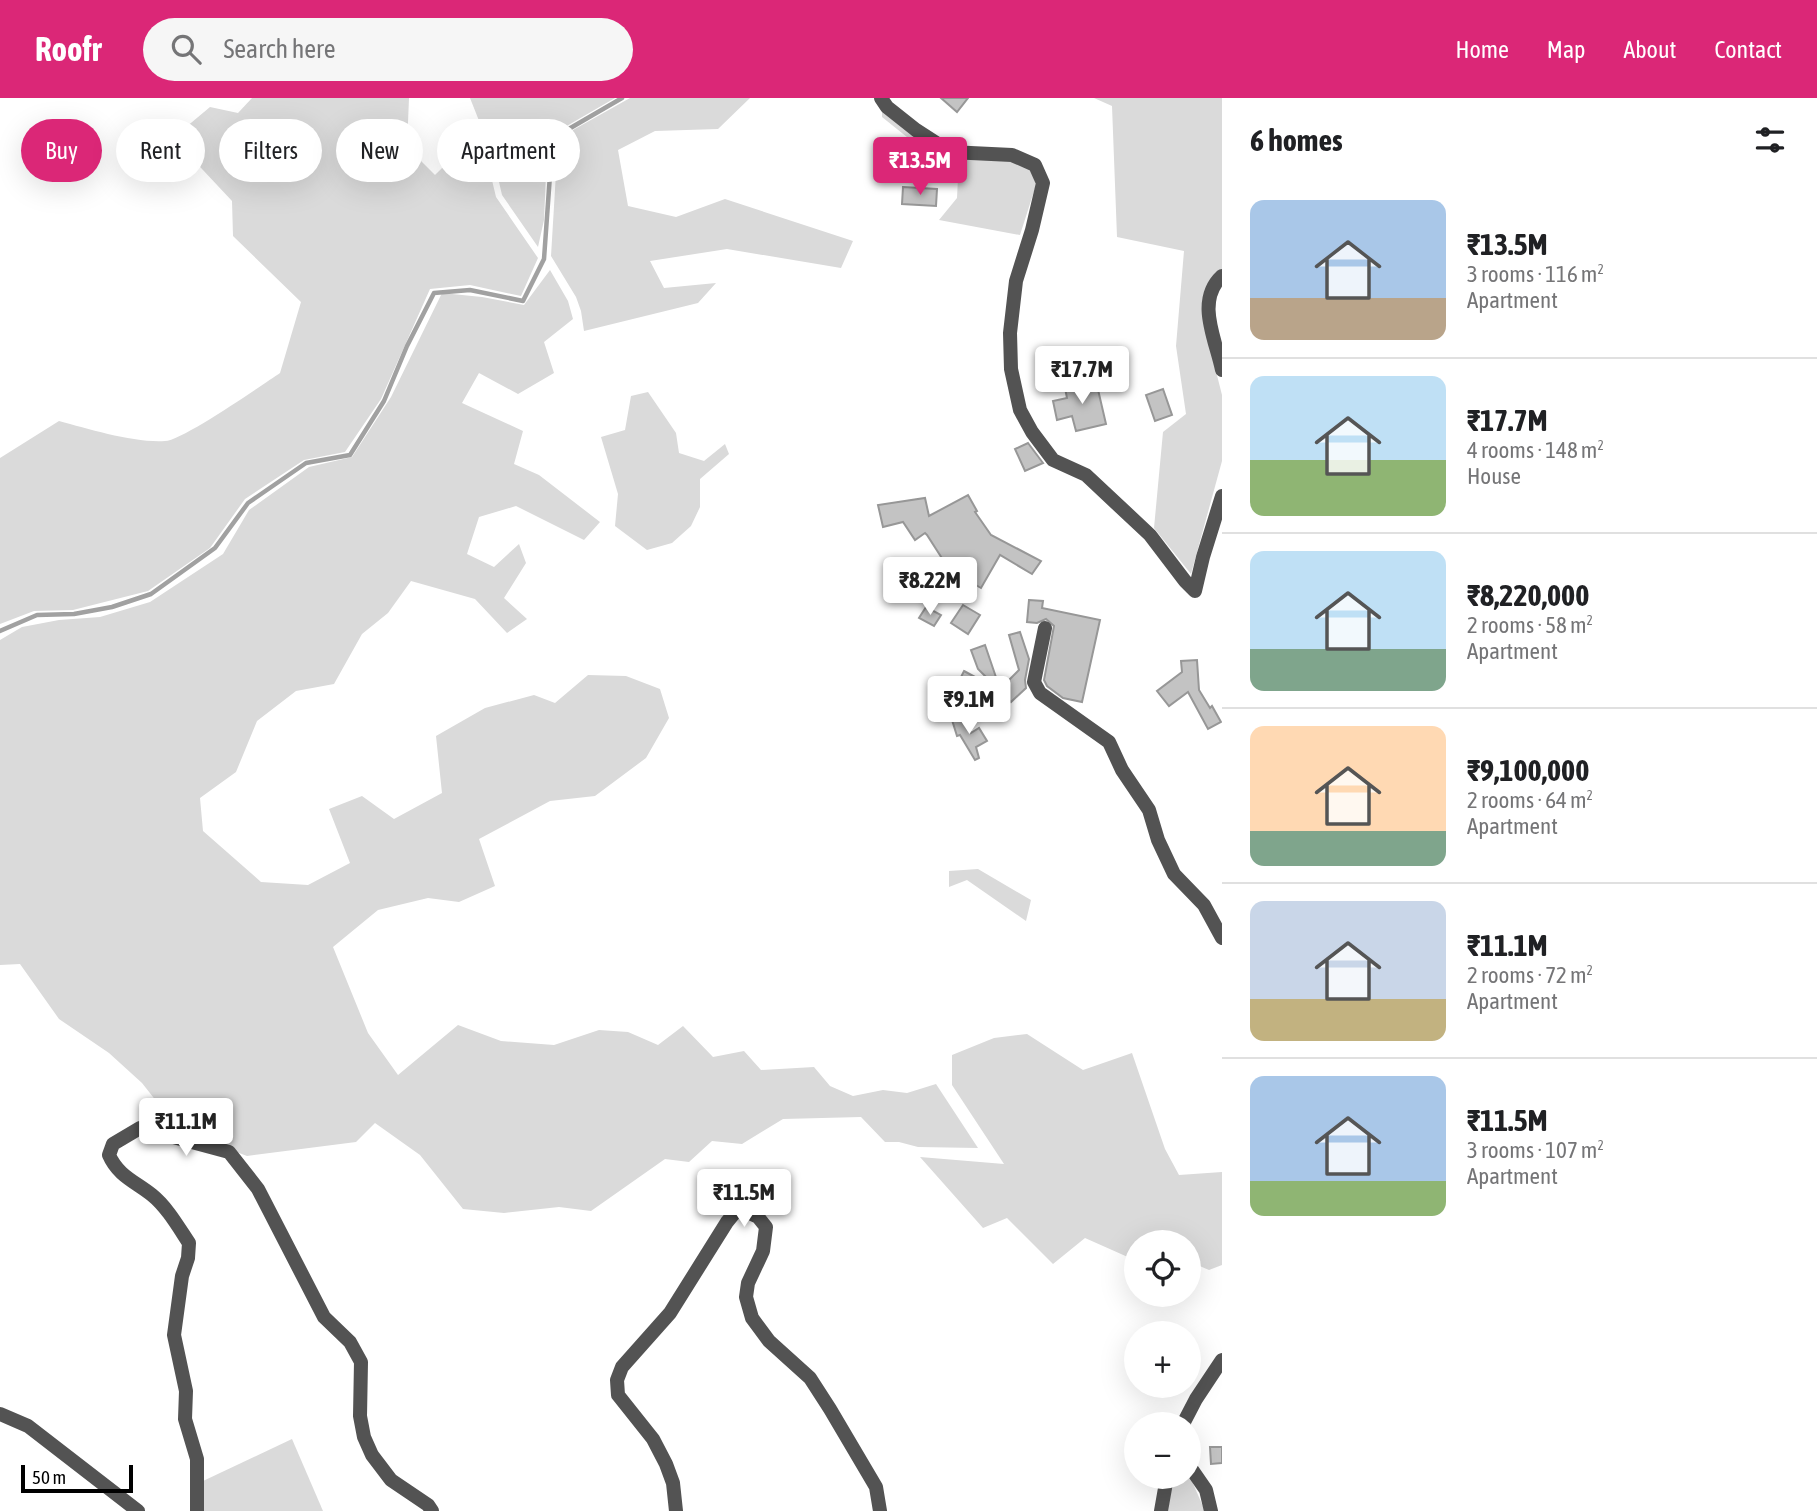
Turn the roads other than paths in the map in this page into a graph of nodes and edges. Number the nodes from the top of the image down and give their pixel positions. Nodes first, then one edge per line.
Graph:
1 (881, 98) edge
2 (1222, 276) edge
3 (1222, 370) edge
4 (1222, 496) edge
5 (1045, 628) dead end
6 (1222, 939) edge
7 (1222, 1360) edge
8 (1189, 1412) edge
9 (0, 1414) edge
10 (1201, 1483) edge
11 (1165, 1489) edge
12 (138, 1511) edge
13 (197, 1511) edge
14 (432, 1511) edge
15 (676, 1511) edge
16 (880, 1511) edge
17 (1161, 1511) edge
18 (1212, 1511) edge

1 - 4 street
2 - 3 street
5 - 6 street
7 - 8 street
9 - 12 street
10 - 18 street
11 - 17 street
13 - 14 street
15 - 16 street

